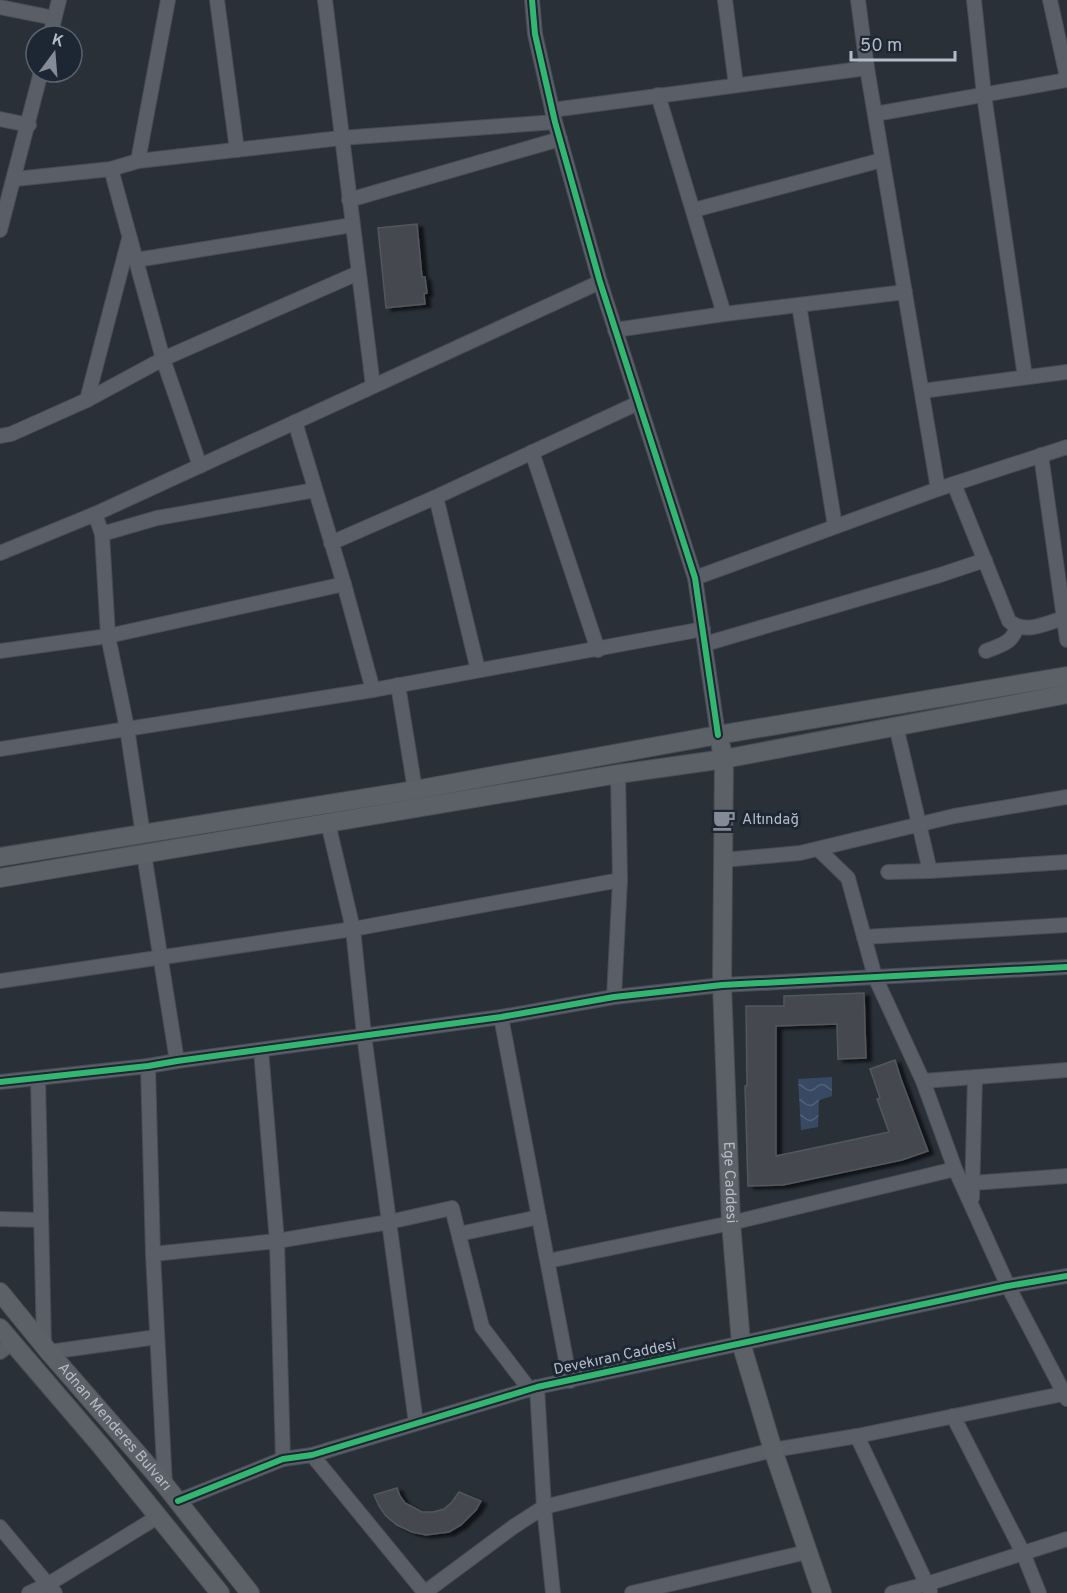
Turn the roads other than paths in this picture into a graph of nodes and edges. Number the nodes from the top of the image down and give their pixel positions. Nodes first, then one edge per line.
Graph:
1 (59, 0) edge
2 (168, 0) edge
3 (217, 0) edge
4 (325, 0) edge
5 (532, 0) edge
6 (725, 0) edge
7 (858, 0) edge
8 (974, 0) edge
9 (1050, 0) edge
10 (0, 7) edge
11 (54, 18) junction
12 (53, 24) edge
13 (867, 68) junction
14 (1067, 79) edge
15 (38, 84) edge
16 (736, 85) junction
17 (658, 95) junction
18 (984, 95) junction
19 (874, 114) junction
20 (553, 116) junction
21 (0, 119) edge
22 (29, 125) junction
23 (341, 138) junction
24 (560, 140) junction
25 (237, 150) junction
26 (882, 160) junction
27 (138, 161) junction
28 (111, 169) junction
29 (15, 179) junction
30 (349, 200) junction
31 (693, 210) junction
32 (352, 225) junction
33 (0, 230) edge
34 (130, 236) junction
35 (136, 260) junction
36 (358, 273) junction
37 (600, 282) junction
38 (905, 292) junction
39 (799, 305) junction
40 (724, 314) junction
41 (615, 330) junction
42 (164, 360) junction
43 (1067, 372) edge
44 (1024, 377) junction
45 (373, 386) junction
46 (922, 391) junction
47 (87, 400) junction
48 (638, 402) junction
49 (295, 422) junction
50 (0, 436) edge
51 (1067, 447) edge
52 (532, 452) junction
53 (1041, 456) junction
54 (200, 466) junction
55 (954, 484) junction
56 (938, 489) junction
57 (315, 490) junction
58 (436, 496) junction
59 (95, 514) junction
60 (836, 526) junction
61 (102, 534) junction
62 (331, 543) junction
63 (0, 553) edge
64 (985, 560) junction
65 (695, 578) junction
66 (344, 584) junction
67 (1064, 618) junction
68 (1017, 626) junction
69 (703, 629) junction
70 (108, 636) junction
71 (1067, 640) edge
72 (705, 644) junction
73 (598, 650) junction
74 (0, 651) edge
75 (986, 651) dead end
76 (478, 670) junction
77 (1067, 676) edge
78 (398, 685) junction
79 (373, 690) junction
80 (1067, 694) edge
81 (896, 726) junction
82 (127, 728) junction
83 (717, 735) junction
84 (0, 749) edge
85 (724, 759) junction
86 (618, 774) junction
87 (415, 790) junction
88 (1067, 797) edge
89 (328, 823) junction
90 (919, 825) junction
91 (143, 835) junction
92 (818, 849) junction
93 (144, 854) junction
94 (0, 857) edge
95 (723, 860) junction
96 (1067, 862) edge
97 (888, 872) dead end
98 (930, 872) junction
99 (0, 878) edge
100 (620, 880) junction
101 (1067, 925) edge
102 (353, 929) junction
103 (864, 937) junction
104 (162, 958) junction
105 (1067, 967) edge
106 (875, 977) junction
107 (0, 981) edge
108 (722, 985) junction
109 (614, 997) junction
110 (501, 1017) junction
111 (364, 1035) junction
112 (261, 1050) junction
113 (177, 1061) junction
114 (148, 1066) junction
115 (1067, 1070) edge
116 (975, 1077) junction
117 (38, 1079) junction
118 (923, 1081) junction
119 (0, 1082) edge
120 (955, 1169) junction
121 (1067, 1176) edge
122 (972, 1183) junction
123 (971, 1202) junction
124 (539, 1217) junction
125 (0, 1219) edge
126 (41, 1220) junction
127 (388, 1222) junction
128 (731, 1223) junction
129 (459, 1234) junction
130 (277, 1241) junction
131 (153, 1254) junction
132 (548, 1261) junction
133 (1067, 1276) edge
134 (1008, 1286) junction
135 (0, 1292) edge
136 (0, 1328) edge
137 (158, 1337) junction
138 (741, 1342) junction
139 (6, 1348) edge
140 (47, 1348) junction
141 (570, 1381) junction
142 (534, 1389) junction
143 (1066, 1395) edge
144 (953, 1416) junction
145 (416, 1423) junction
146 (857, 1436) junction
147 (773, 1450) junction
148 (312, 1455) junction
149 (283, 1460) junction
150 (165, 1485) junction
151 (178, 1501) junction
152 (544, 1508) junction
153 (159, 1516) junction
154 (0, 1527) edge
155 (1067, 1539) edge
156 (807, 1552) junction
157 (1023, 1553) junction
158 (51, 1589) edge
159 (929, 1589) edge
160 (649, 1591) edge
161 (29, 1593) edge
162 (220, 1593) edge
163 (250, 1593) edge
164 (424, 1593) edge
165 (553, 1593) edge
166 (632, 1593) edge
167 (822, 1593) edge
168 (892, 1593) edge
169 (1039, 1593) edge

1 - 11 street
2 - 27 street
3 - 25 street
4 - 23 street
5 - 20 street
6 - 16 street
7 - 13 street
8 - 18 street
9 - 14 street
10 - 11 street
11 - 12 street
13 - 16 street
13 - 19 street
14 - 18 street
15 - 22 street
16 - 17 street
17 - 20 street
17 - 31 street
18 - 19 street
18 - 44 street
19 - 26 street
20 - 23 street
20 - 24 street
21 - 22 street
22 - 29 street
23 - 25 street
23 - 30 street
24 - 30 street
24 - 37 street
25 - 27 street
26 - 31 street
26 - 38 street
27 - 28 street
28 - 29 street
28 - 34 street
29 - 33 street
30 - 32 street
31 - 40 street
32 - 35 street
32 - 36 street
34 - 35 street
34 - 47 street
35 - 42 street
36 - 42 street
36 - 45 street
37 - 41 street
37 - 45 street
38 - 39 street
38 - 46 street
39 - 40 street
39 - 60 street
40 - 41 street
41 - 48 street
42 - 47 street
42 - 54 street
43 - 44 street
44 - 46 street
45 - 49 street
46 - 56 street
47 - 50 street
48 - 52 street
48 - 65 street
49 - 54 street
49 - 57 street
51 - 53 street
52 - 58 street
52 - 73 street
53 - 55 street
53 - 67 street
54 - 59 street
55 - 56 street
55 - 64 street
56 - 60 street
57 - 61 street
57 - 62 street
58 - 62 street
58 - 76 street
59 - 61 street
59 - 63 street
60 - 65 street
61 - 70 street
62 - 66 street
64 - 68 street
64 - 72 street
65 - 69 street
66 - 70 street
66 - 79 street
67 - 68 street
67 - 71 street
68 - 75 street
69 - 72 street
69 - 73 street
70 - 74 street
70 - 82 street
72 - 83 street
73 - 76 street
76 - 78 street
77 - 83 main road
78 - 79 street
78 - 87 street
79 - 82 street
80 - 81 main road
81 - 85 main road
81 - 90 street
82 - 84 street
82 - 91 street
83 - 85 main road, Ege Caddesi
83 - 87 main road
85 - 86 main road
85 - 95 main road, Ege Caddesi
86 - 89 main road
86 - 100 street
87 - 91 main road
88 - 90 street
89 - 93 main road
89 - 102 street
90 - 92 street
90 - 98 street
91 - 94 main road
92 - 95 street
92 - 103 street
93 - 99 main road
93 - 104 street
95 - 108 main road, Ege Caddesi
96 - 98 street
97 - 98 street
100 - 102 street
100 - 109 street
101 - 103 street
102 - 104 street
102 - 111 street
103 - 106 street
104 - 107 street
104 - 113 street
105 - 106 street
106 - 108 street
106 - 118 street
108 - 109 street
108 - 128 main road, Ege Caddesi
109 - 110 street
110 - 111 street
110 - 124 street
111 - 112 street
111 - 127 street
112 - 113 street
112 - 130 street
113 - 114 street
114 - 117 street
114 - 131 street
115 - 116 street
116 - 118 street
116 - 122 street
117 - 119 street
117 - 126 street
118 - 120 street
120 - 123 street
120 - 128 street
121 - 122 street
122 - 123 street
123 - 134 street
124 - 129 street
124 - 132 street
125 - 126 street
126 - 140 street
127 - 129 street
127 - 130 street
127 - 145 street
128 - 132 street
128 - 138 main road, Ege Caddesi
129 - 142 street
130 - 131 street
130 - 149 street
131 - 137 street
132 - 141 street
133 - 134 street, Devekıran Caddesi
134 - 138 street, Devekıran Caddesi
134 - 143 street
135 - 140 main road, Adnan Menderes Bulvarı
136 - 139 main road, Adnan Menderes Bulvarı
137 - 140 street
137 - 150 street
138 - 141 street, Devekıran Caddesi
138 - 147 main road, Ege Caddesi
139 - 153 main road, Adnan Menderes Bulvarı
140 - 150 main road, Adnan Menderes Bulvarı
141 - 142 street, Devekıran Caddesi
142 - 145 street, Devekıran Caddesi
142 - 152 street
143 - 144 street
144 - 146 street
144 - 157 street
145 - 148 street, Devekıran Caddesi
146 - 147 street
146 - 159 street
147 - 152 street
147 - 156 main road, Ege Caddesi
148 - 149 street, Devekıran Caddesi
148 - 164 street
149 - 151 street, Devekıran Caddesi
150 - 151 main road, Adnan Menderes Bulvarı
151 - 153 main road
151 - 163 main road, Adnan Menderes Bulvarı
152 - 164 street
152 - 165 street
153 - 158 street
153 - 162 main road, Adnan Menderes Bulvarı
154 - 158 street
155 - 157 street
156 - 160 street
156 - 167 main road, Ege Caddesi
157 - 159 street
157 - 169 street
158 - 161 street
159 - 168 street
160 - 166 street

